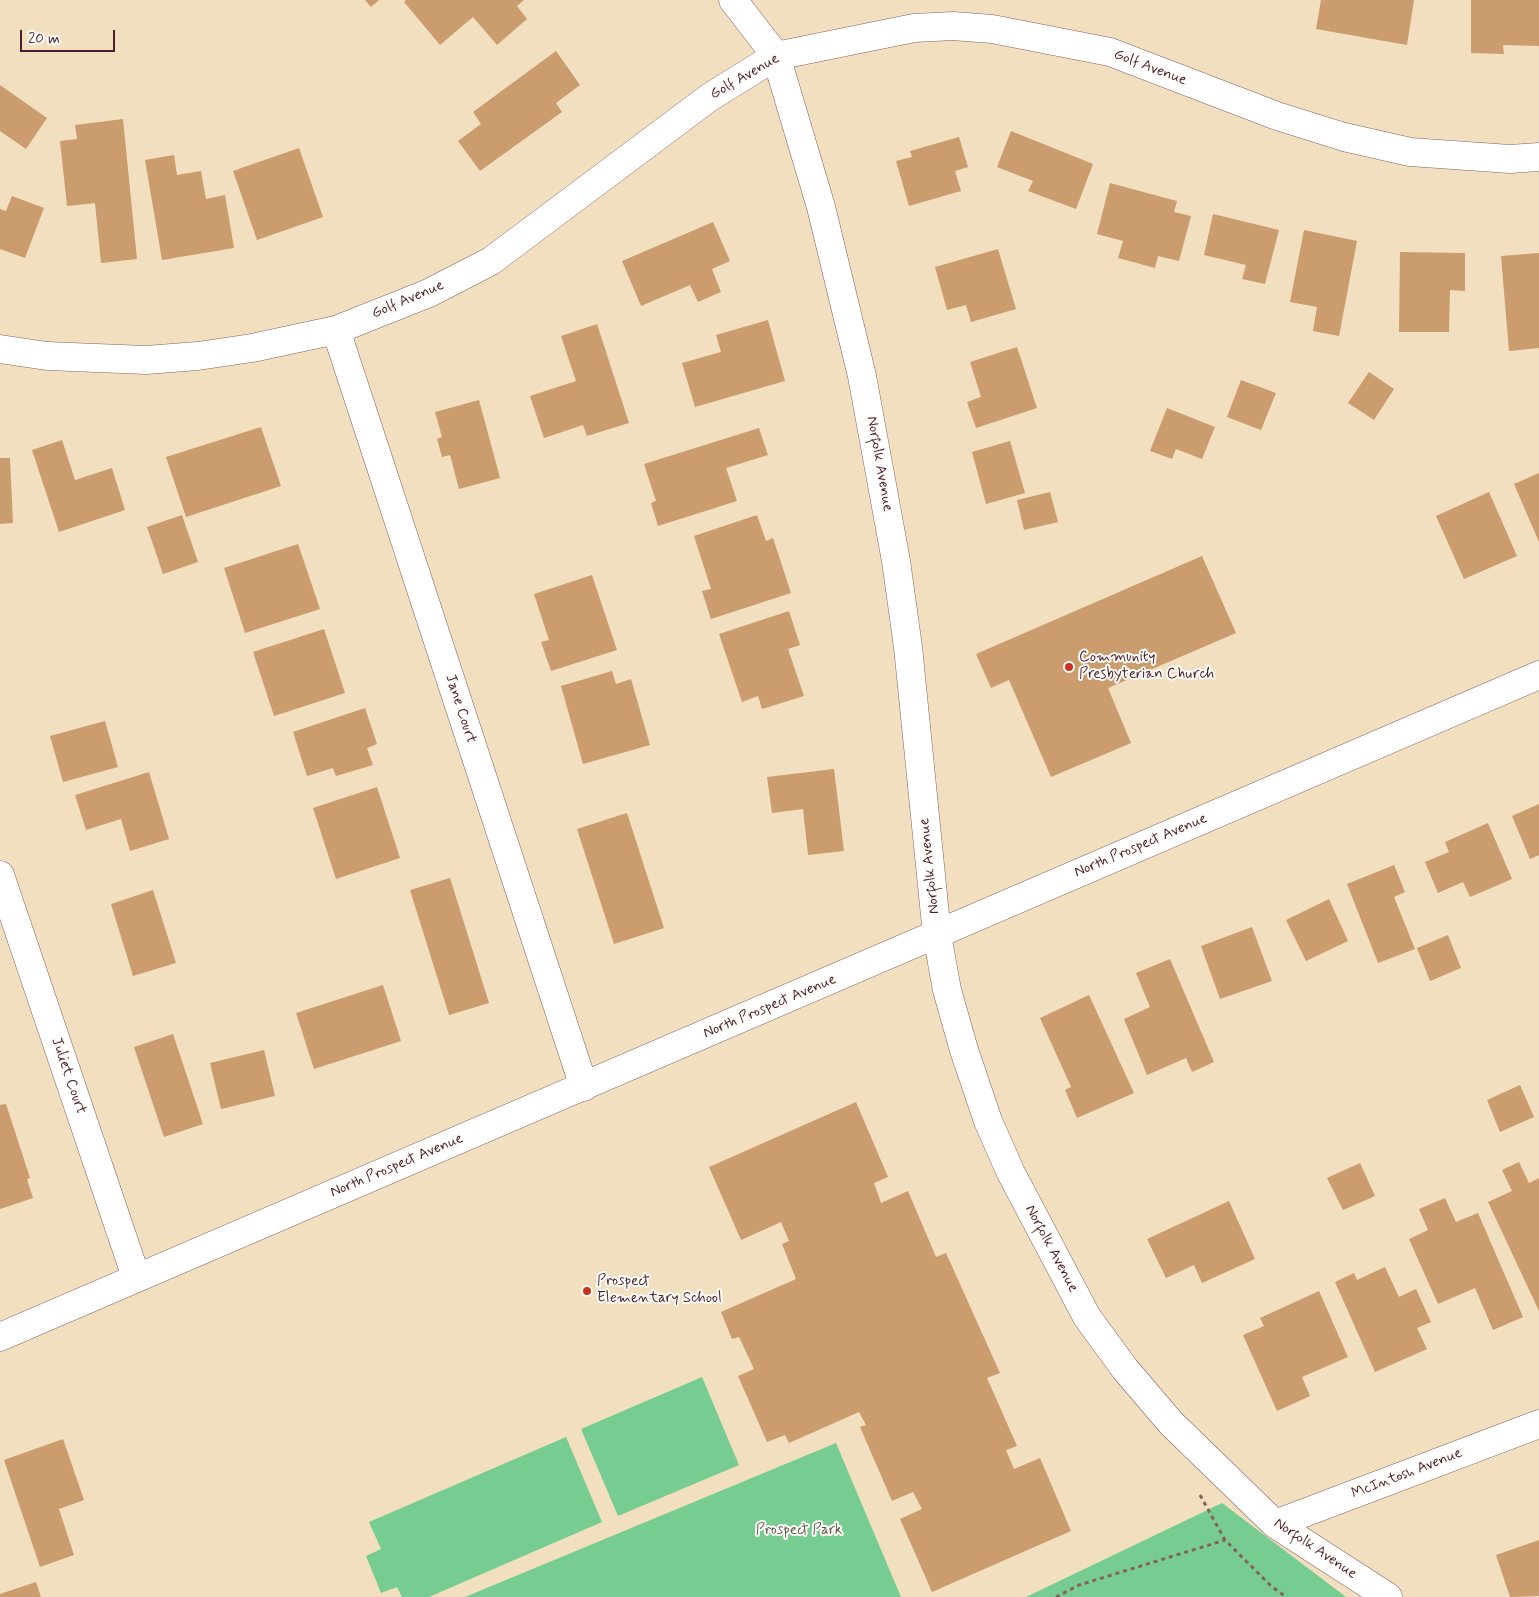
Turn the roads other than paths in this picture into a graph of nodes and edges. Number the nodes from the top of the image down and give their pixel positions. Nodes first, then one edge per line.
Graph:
1 (733, 0) edge
2 (776, 56) junction
3 (1539, 157) edge
4 (336, 330) junction
5 (0, 350) edge
6 (1539, 675) edge
7 (0, 875) edge
8 (937, 935) junction
9 (584, 1087) junction
10 (136, 1277) junction
11 (0, 1337) edge
12 (1539, 1424) edge
13 (1275, 1524) junction
14 (1388, 1597) edge

1 - 2 street, Norfolk Avenue
2 - 3 street, Golf Avenue
2 - 4 street, Golf Avenue
2 - 8 street, Norfolk Avenue
4 - 5 street, Golf Avenue
4 - 9 street, Jane Court
6 - 8 street, North Prospect Avenue
7 - 10 street, Juliet Court
8 - 9 street, North Prospect Avenue
8 - 13 street, Norfolk Avenue
9 - 10 street, North Prospect Avenue
10 - 11 street, North Prospect Avenue
12 - 13 street, McIntosh Avenue
13 - 14 street, Norfolk Avenue

